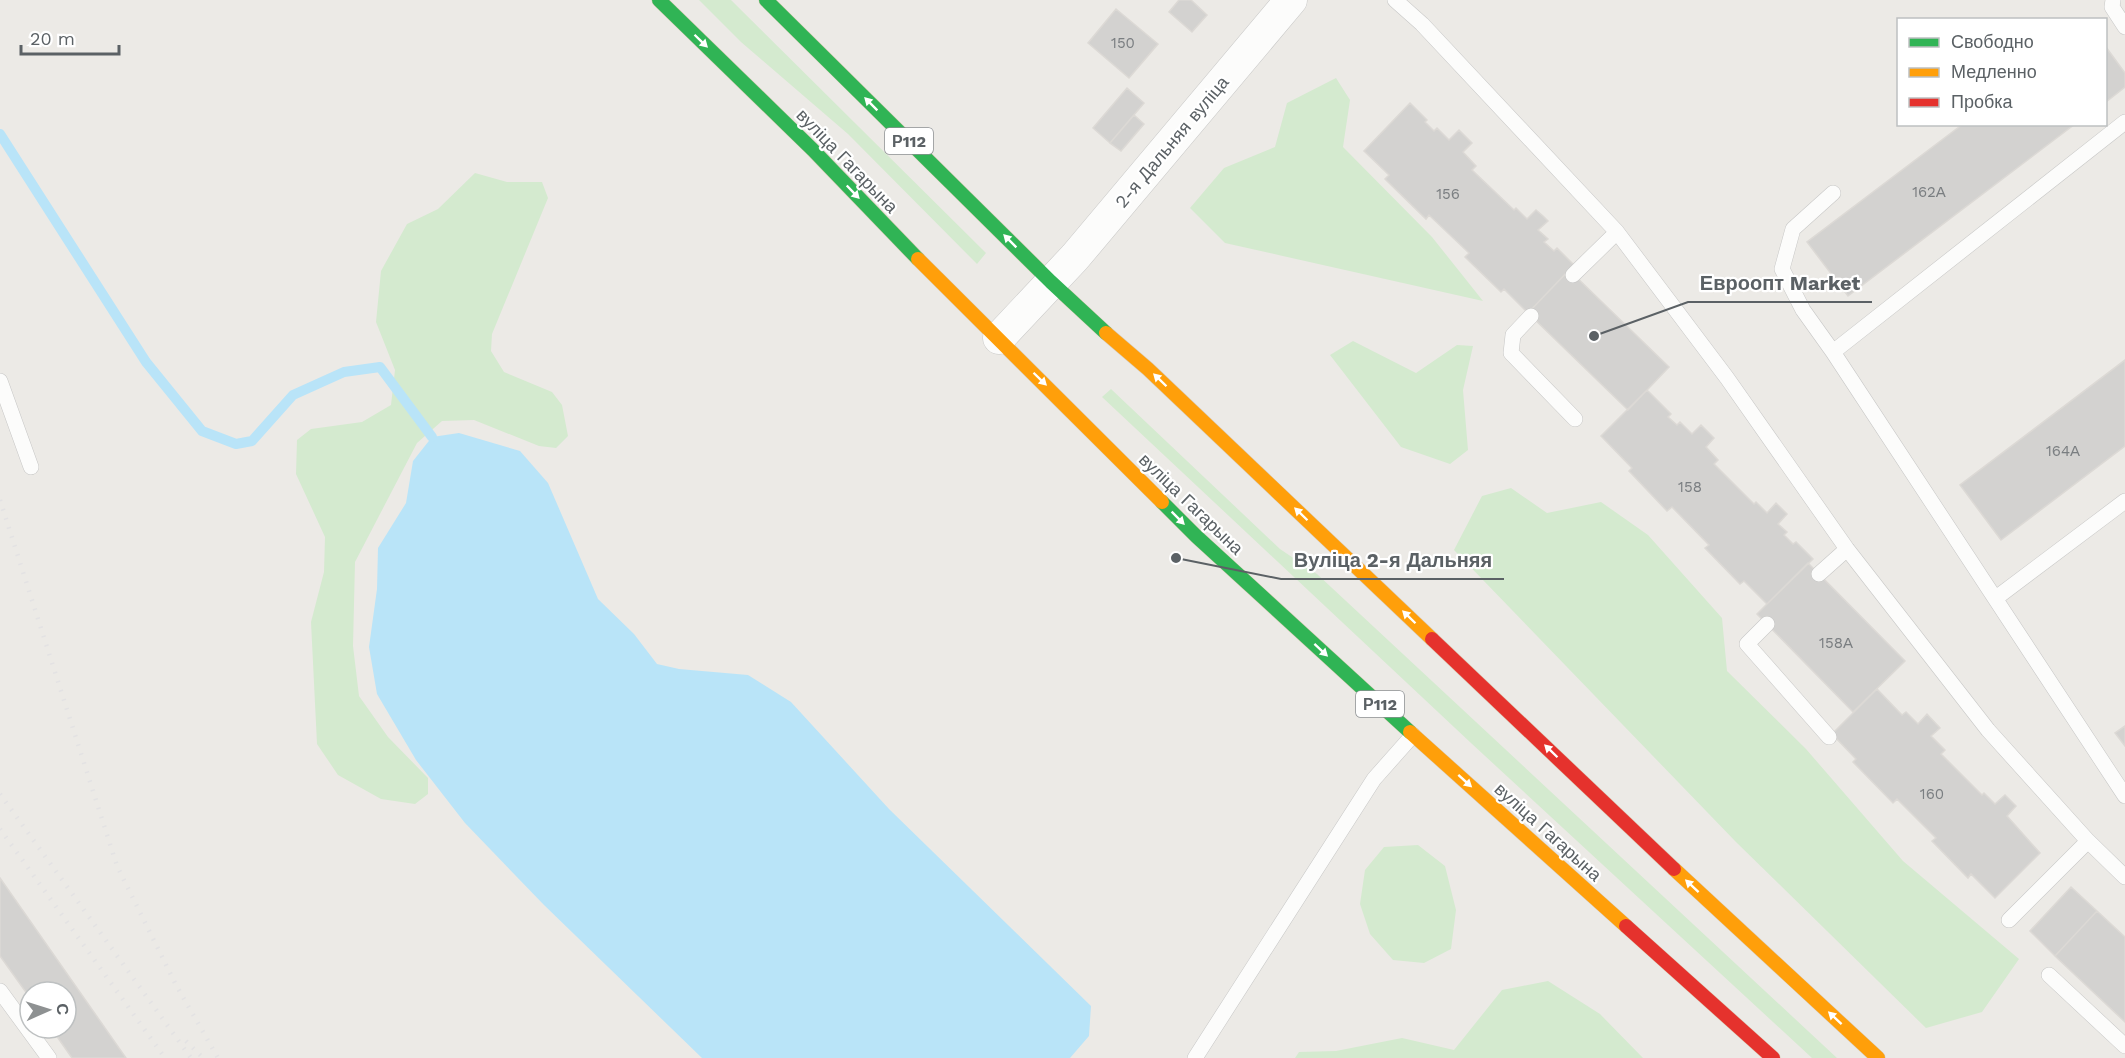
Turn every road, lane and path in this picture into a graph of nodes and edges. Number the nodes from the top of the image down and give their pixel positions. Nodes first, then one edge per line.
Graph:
1 (659, 0) edge
2 (766, 0) edge
3 (1291, 0) edge
4 (1395, 0) edge
5 (2113, 0) edge
6 (2125, 27) edge
7 (2125, 122) edge
8 (1833, 193) dead end
9 (1617, 232) junction
10 (1573, 275) dead end
11 (1051, 282) junction
12 (1531, 316) dead end
13 (999, 338) junction
14 (1833, 352) junction
15 (0, 381) edge
16 (1575, 419) dead end
17 (31, 467) dead end
18 (2125, 501) edge
19 (1847, 549) junction
20 (1820, 574) dead end
21 (1996, 598) junction
22 (1767, 624) dead end
23 (1413, 735) junction
24 (1829, 737) dead end
25 (2125, 796) edge
26 (2088, 841) junction
27 (2125, 877) edge
28 (2009, 920) dead end
29 (2049, 975) dead end
30 (0, 992) edge
31 (2125, 1046) edge
32 (49, 1058) edge
33 (1195, 1058) edge
34 (1773, 1058) edge
35 (1878, 1058) edge

1 -> 13 main road, вуліца Гагарына / Р112
11 -> 2 main road, Р112
3 - 11 street, 2-я Дальняя вуліца
4 - 9 lane
5 - 6 lane
7 - 14 lane
8 - 14 lane
9 - 10 lane
9 - 19 lane
11 - 13 street, 2-я Дальняя вуліца
35 -> 11 main road, Р112
12 - 16 lane
13 -> 23 main road, вуліца Гагарына / Р112
14 - 21 lane
15 - 17 lane
18 - 21 lane
19 - 20 lane
19 - 26 lane
21 - 25 lane
22 - 24 lane
23 - 33 lane
23 -> 34 main road, вуліца Гагарына / Р112
26 - 27 lane
26 - 28 lane
29 - 31 lane
30 - 32 lane

